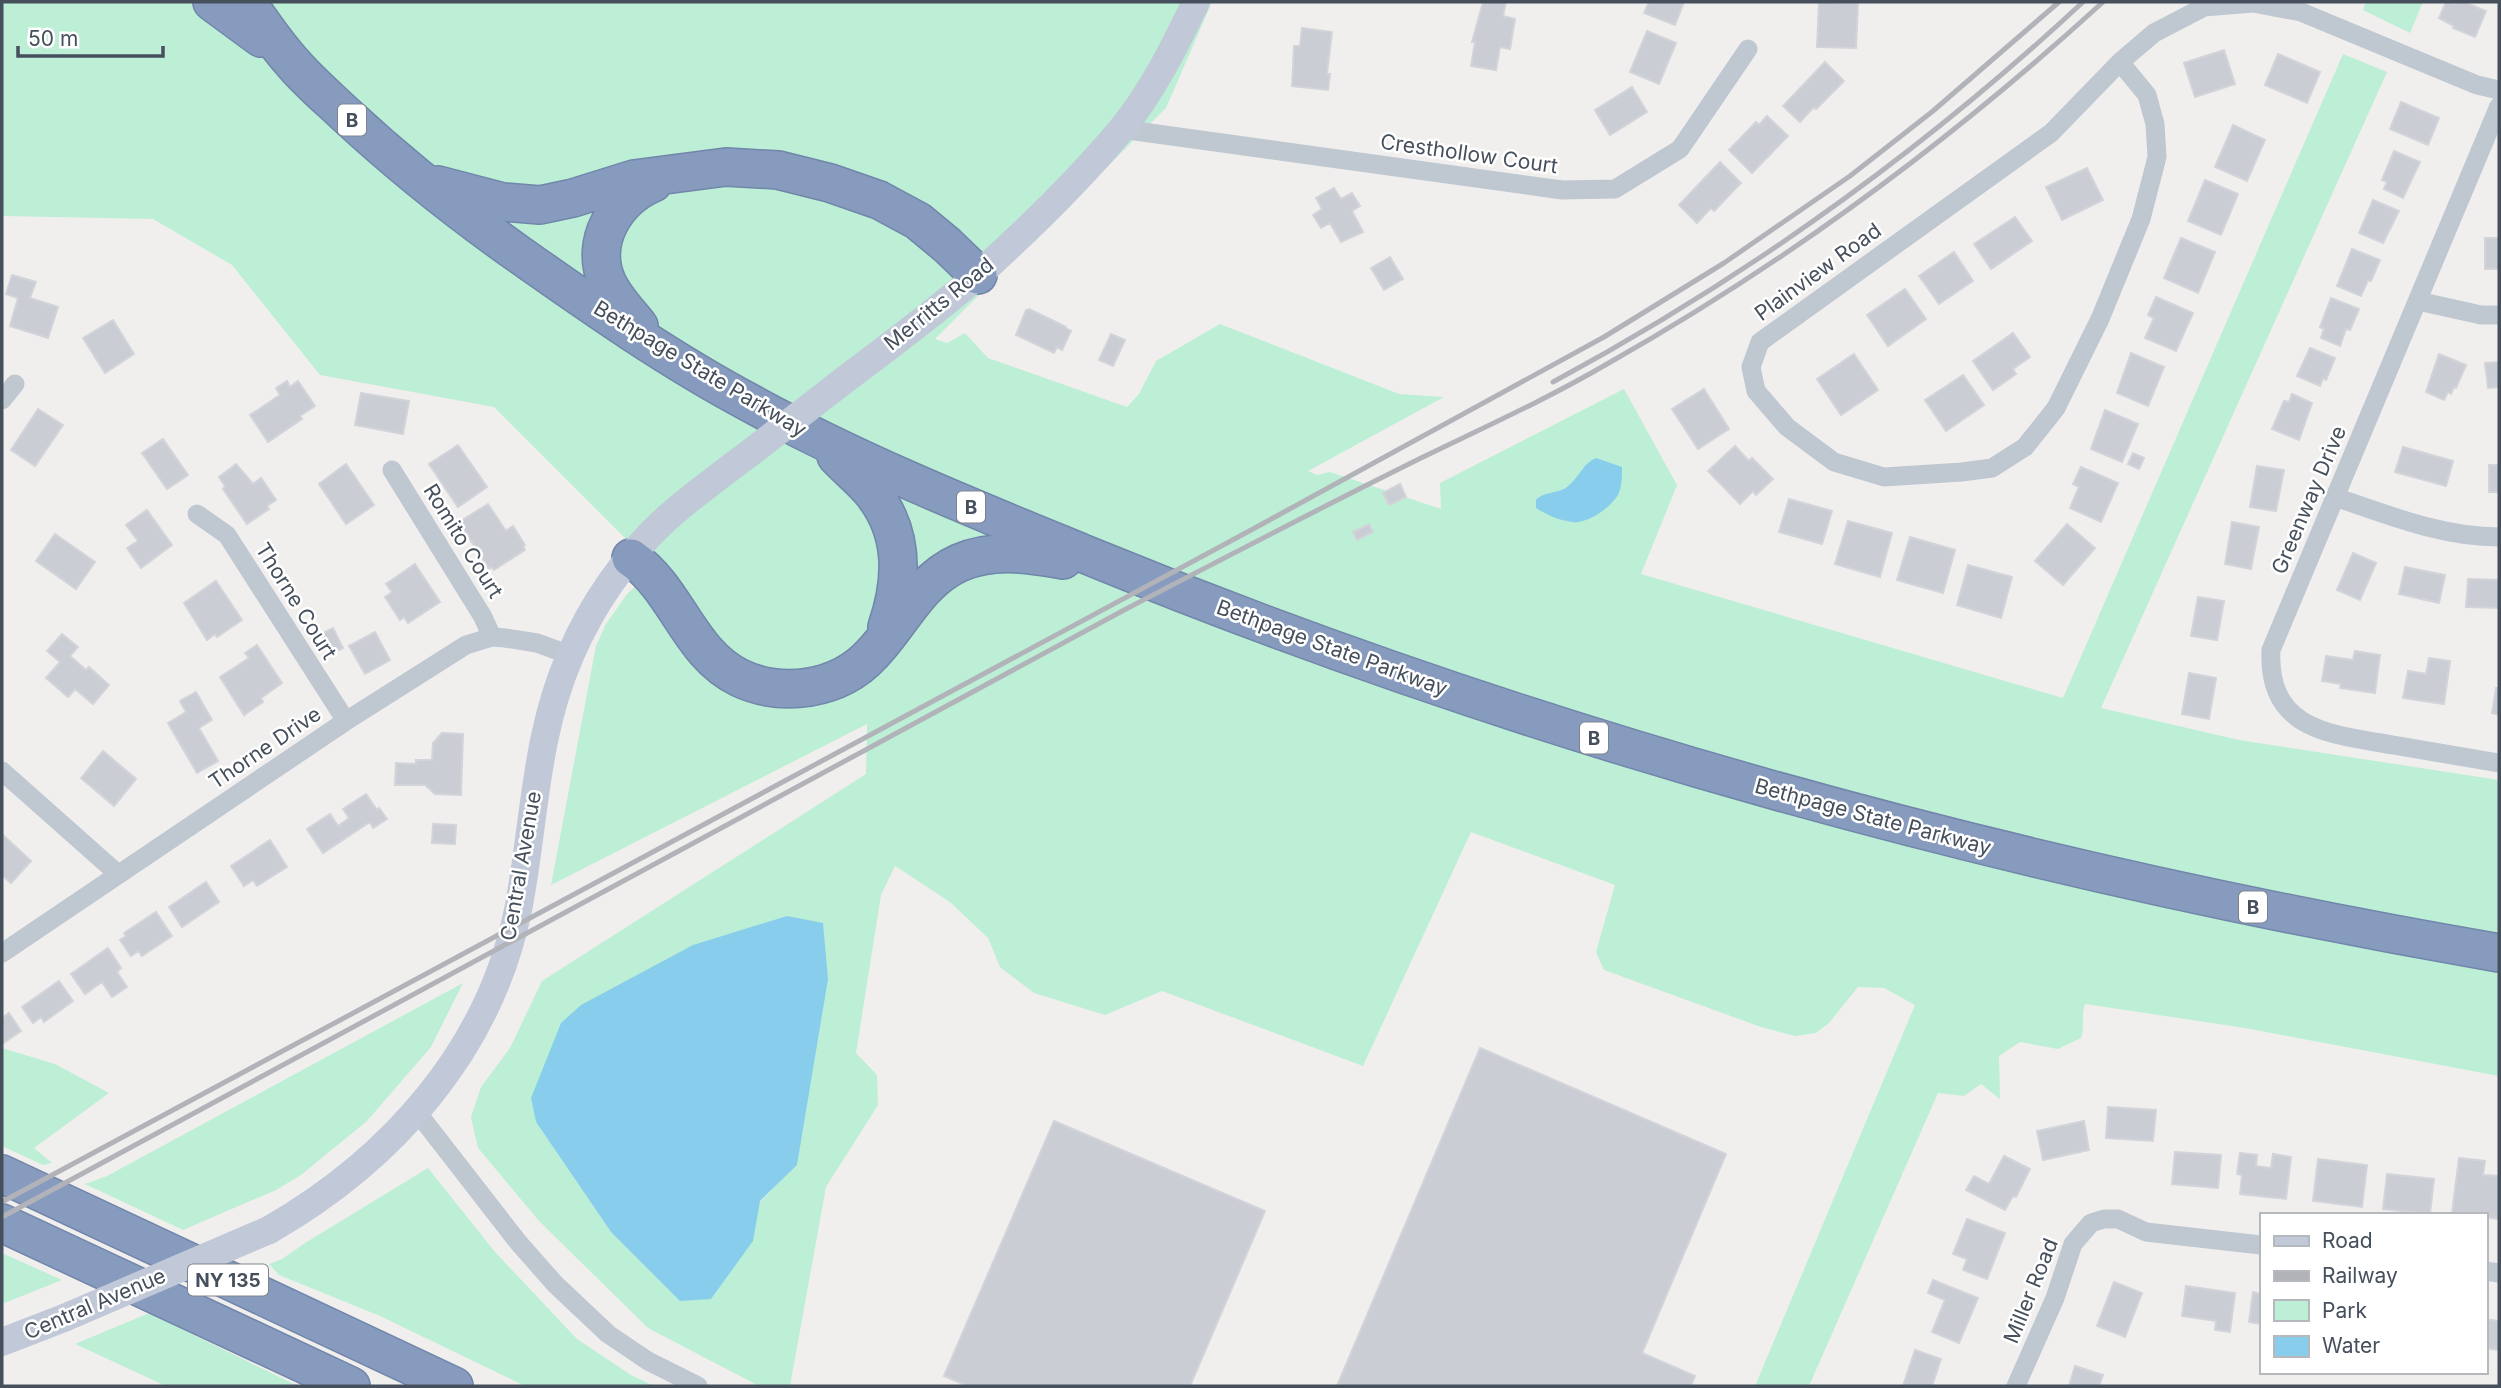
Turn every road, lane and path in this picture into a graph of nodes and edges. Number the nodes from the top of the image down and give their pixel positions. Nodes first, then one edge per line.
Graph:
1 (212, 2) edge
2 (247, 2) edge
3 (1196, 2) edge
4 (1748, 49) dead end
5 (290, 60) junction
6 (2120, 62) junction
7 (2499, 90) edge
8 (2499, 106) edge
9 (1121, 129) junction
10 (672, 174) junction
11 (417, 178) junction
12 (978, 275) junction
13 (2418, 301) junction
14 (2499, 315) edge
15 (658, 348) junction
16 (15, 384) dead end
17 (2, 400) edge
18 (817, 438) junction
19 (392, 470) dead end
20 (2335, 497) junction
21 (197, 514) dead end
22 (2499, 537) edge
23 (631, 558) junction
24 (1126, 571) junction
25 (492, 637) junction
26 (882, 641) junction
27 (570, 655) junction
28 (346, 722) junction
29 (2499, 763) edge
30 (2, 771) edge
31 (118, 874) junction
32 (2, 953) edge
33 (2499, 953) edge
34 (417, 1112) junction
35 (2, 1174) edge
36 (2, 1223) edge
37 (2260, 1245) edge
38 (2, 1342) edge
39 (351, 1386) edge
40 (454, 1386) edge
41 (698, 1386) edge
42 (2016, 1386) edge

1 - 5 highway, Bethpage State Parkway / B
2 - 5 highway, Bethpage State Parkway / B
3 - 9 main road, Merritts Road
4 - 9 street, Cresthollow Court
5 - 11 highway, Bethpage State Parkway / B
6 - 6 street, Plainview Road
6 - 7 street, Plainview Road
8 - 13 street, Greenway Drive
9 - 12 main road, Merritts Road
10 - 11 highway
10 - 12 highway
10 - 15 highway
11 - 15 highway, Bethpage State Parkway / B
12 - 23 main road, Merritts Road, bridge
13 - 14 street
13 - 20 street, Greenway Drive
15 - 18 highway, Bethpage State Parkway / B
16 - 17 street
18 - 24 highway, Bethpage State Parkway / B
18 - 26 highway
19 - 25 street, Romito Court
20 - 22 street
20 - 29 street, Greenway Drive
21 - 28 street, Thorne Court
23 - 26 highway
23 - 27 main road, Central Avenue
24 - 26 highway
24 - 33 highway, Bethpage State Parkway / B
25 - 27 street, Thorne Drive
25 - 28 street, Thorne Drive
27 - 34 main road, Central Avenue
28 - 31 street, Thorne Drive
30 - 31 street
31 - 32 street, Thorne Drive
34 - 38 main road, Central Avenue, bridge
34 - 41 street
35 - 40 highway, NY 135
36 - 39 highway, NY 135
37 - 42 street, Miller Road

